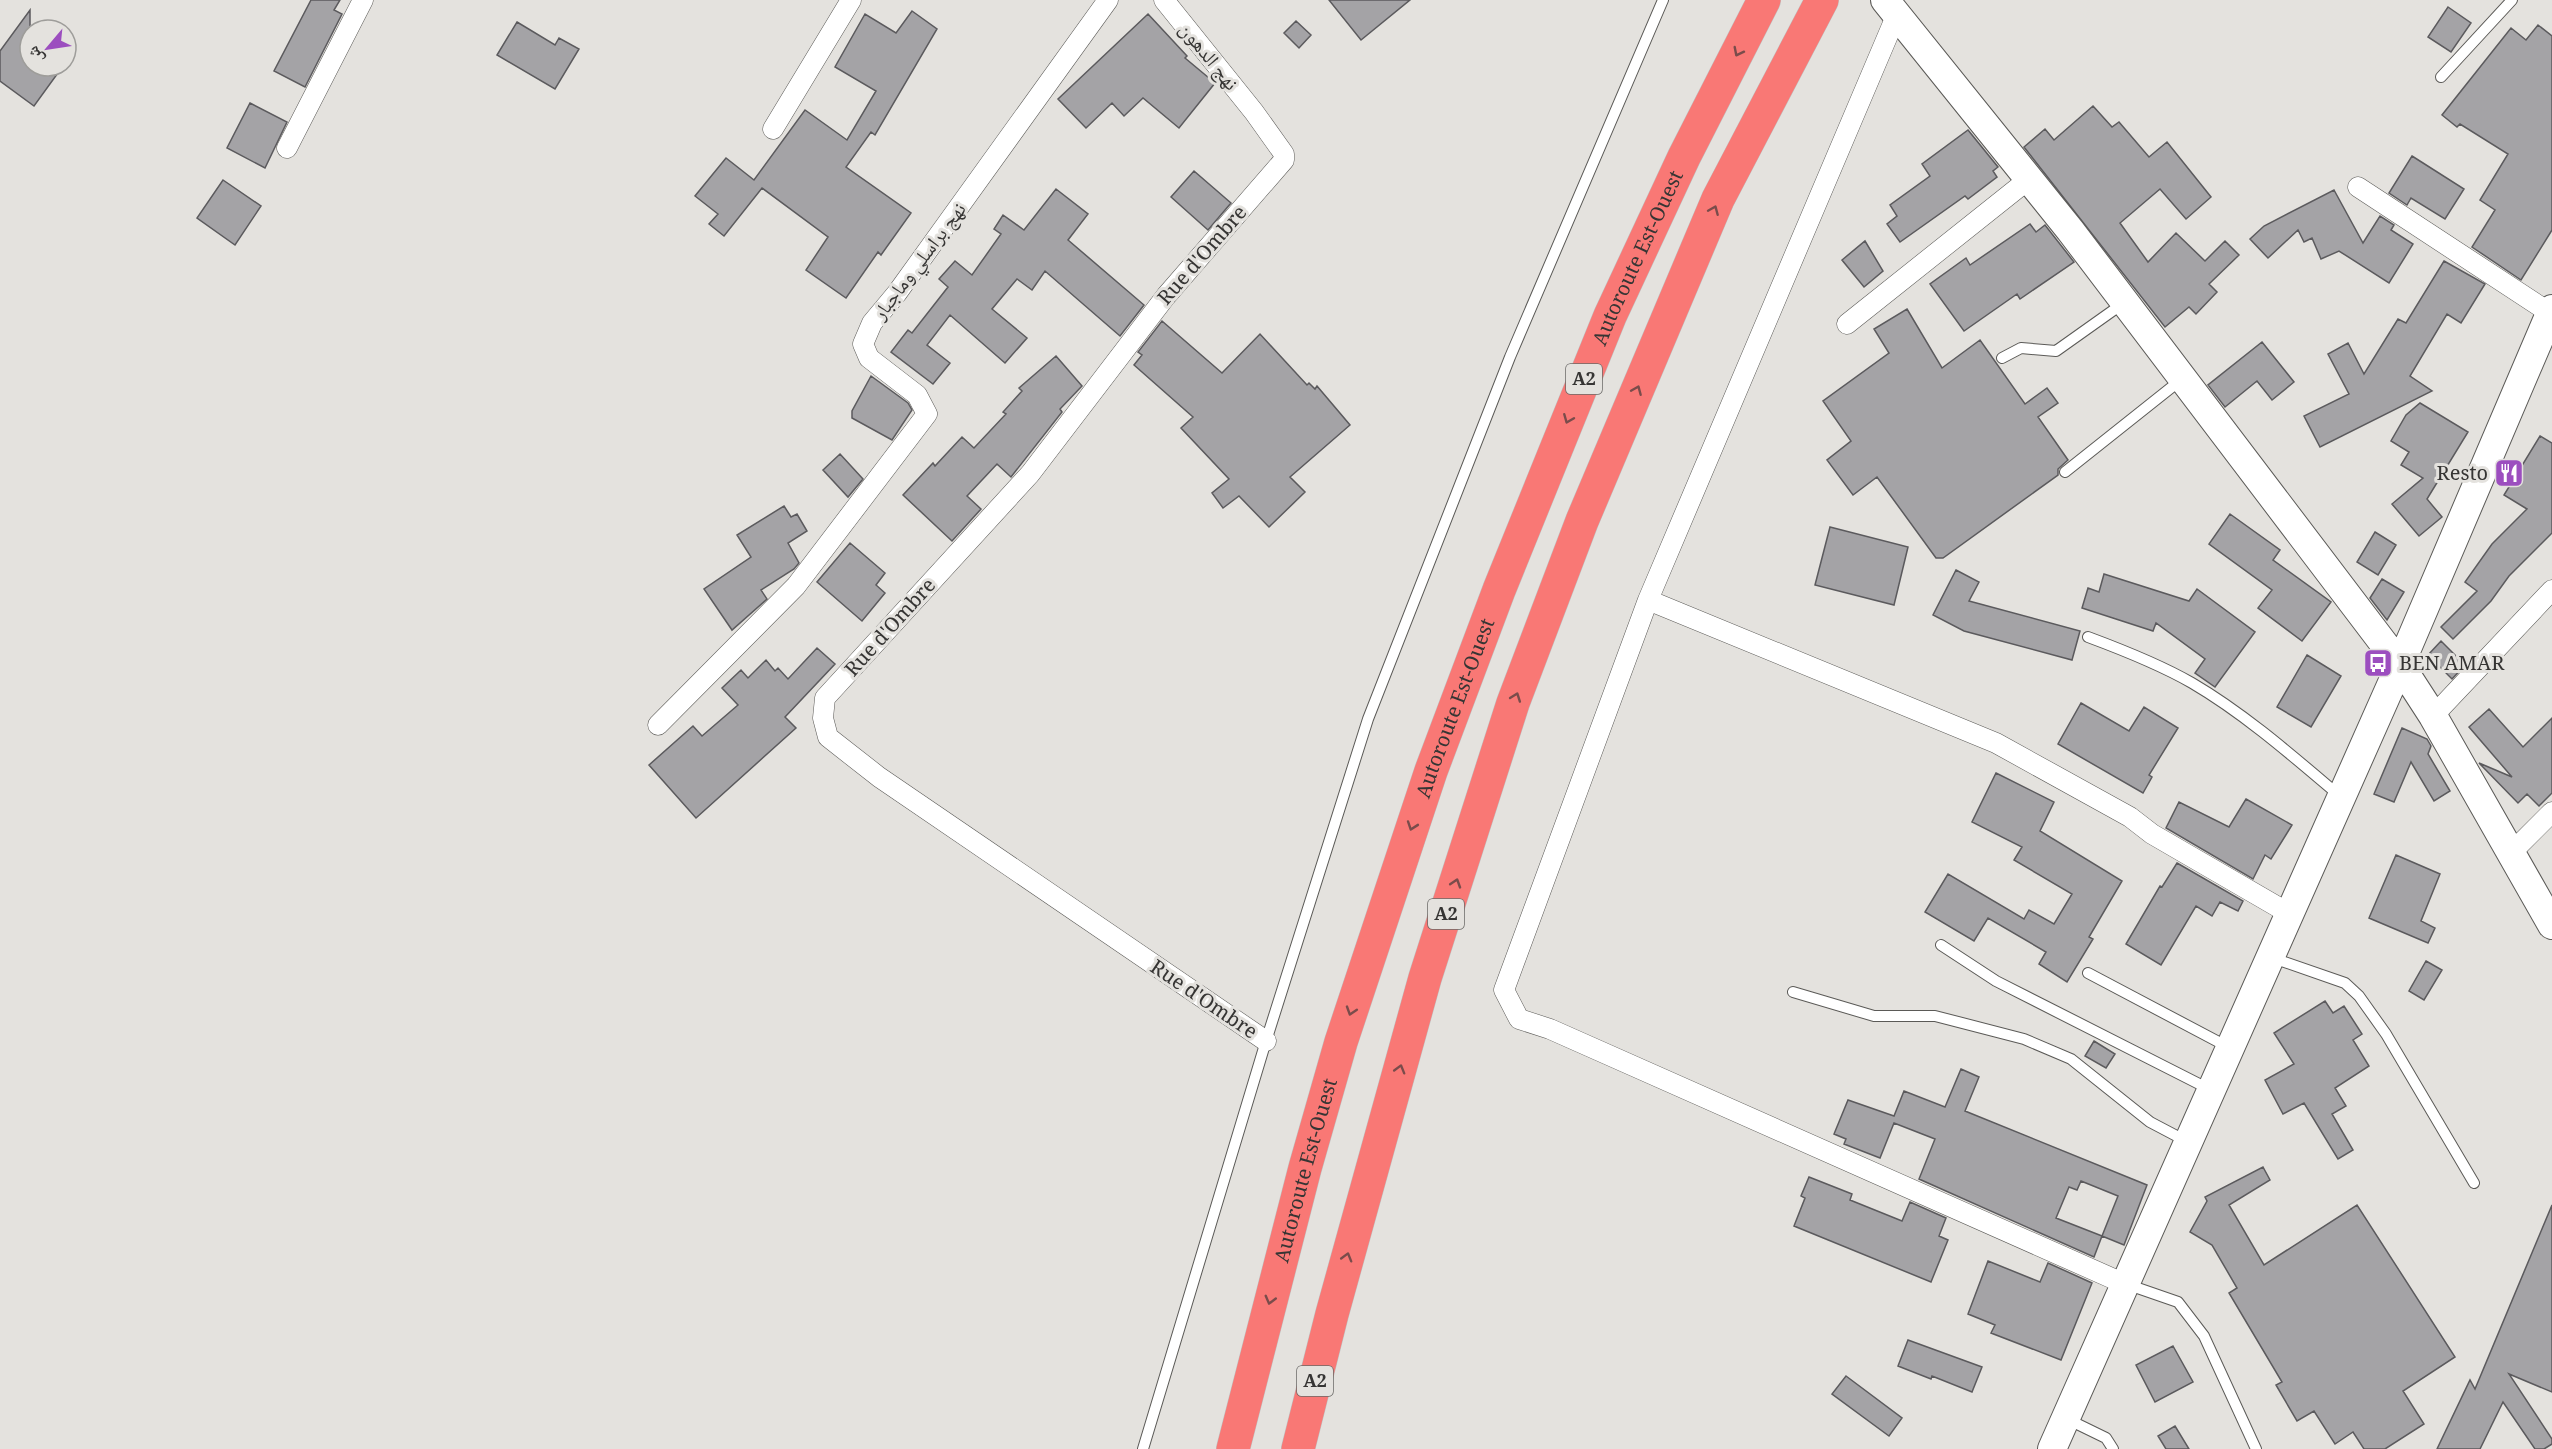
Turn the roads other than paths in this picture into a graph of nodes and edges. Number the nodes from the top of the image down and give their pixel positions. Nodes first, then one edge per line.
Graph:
1 (363, 0) edge
2 (851, 0) edge
3 (1108, 0) edge
4 (1164, 0) edge
5 (1663, 0) edge
6 (1764, 0) edge
7 (2511, 0) edge
8 (1820, 3) edge
9 (1891, 7) edge
10 (2441, 77) dead end
11 (1254, 112) joint
12 (773, 129) dead end
13 (287, 148) dead end
14 (2029, 179) junction
15 (2358, 186) dead end
16 (2125, 302) junction
17 (2551, 311) edge
18 (1847, 324) dead end
19 (2002, 358) dead end
20 (2183, 378) junction
21 (2065, 472) dead end
22 (2552, 590) edge
23 (1648, 600) junction
24 (2088, 636) dead end
25 (2400, 665) junction
26 (2433, 716) junction
27 (658, 725) dead end
28 (2341, 797) junction
29 (2552, 812) edge
30 (2511, 853) junction
31 (2290, 914) junction
32 (2551, 919) edge
33 (1941, 945) dead end
34 (2270, 958) junction
35 (2088, 974) dead end
36 (1793, 992) dead end
37 (1266, 1041) junction
38 (2230, 1048) junction
39 (2211, 1090) junction
40 (2188, 1142) junction
41 (2474, 1183) dead end
42 (2125, 1284) junction
43 (1332, 1314) junction
44 (1240, 1416) junction
45 (2066, 1419) junction
46 (1143, 1449) edge
47 (1227, 1449) edge
48 (1233, 1449) edge
49 (1299, 1449) edge
50 (1315, 1449) edge
51 (2052, 1449) edge
52 (2113, 1449) edge
53 (2256, 1449) edge

1 - 13 street
2 - 12 street
3 - 27 street, نهج براسلي وماجبار
4 - 11 street, نهج الدهون
5 - 37 lane
6 -> 44 highway, Autoroute Est-Ouest / A2
7 - 10 lane
43 -> 8 highway, A2
9 - 14 main road
9 - 23 street
11 - 37 street, Rue d'Ombre
14 - 16 main road
14 - 18 street
15 - 17 street
16 - 19 lane
16 - 20 main road
17 - 25 main road
20 - 21 lane
20 - 25 main road
22 - 26 street
23 - 31 street
23 - 42 street
24 - 28 lane
25 - 26 main road
25 - 28 main road
26 - 30 main road
28 - 31 main road
29 - 30 street
30 - 32 main road
31 - 34 main road
33 - 39 lane
34 - 38 main road
34 - 41 lane
35 - 38 lane
36 - 40 lane
37 - 46 lane
38 - 39 main road
39 - 40 main road
40 - 42 main road
42 - 45 main road
42 - 53 lane
43 - 49 highway, A2
43 - 50 highway
44 - 47 highway
44 - 48 highway, Autoroute Est-Ouest / A2
45 - 51 main road
45 - 52 lane

